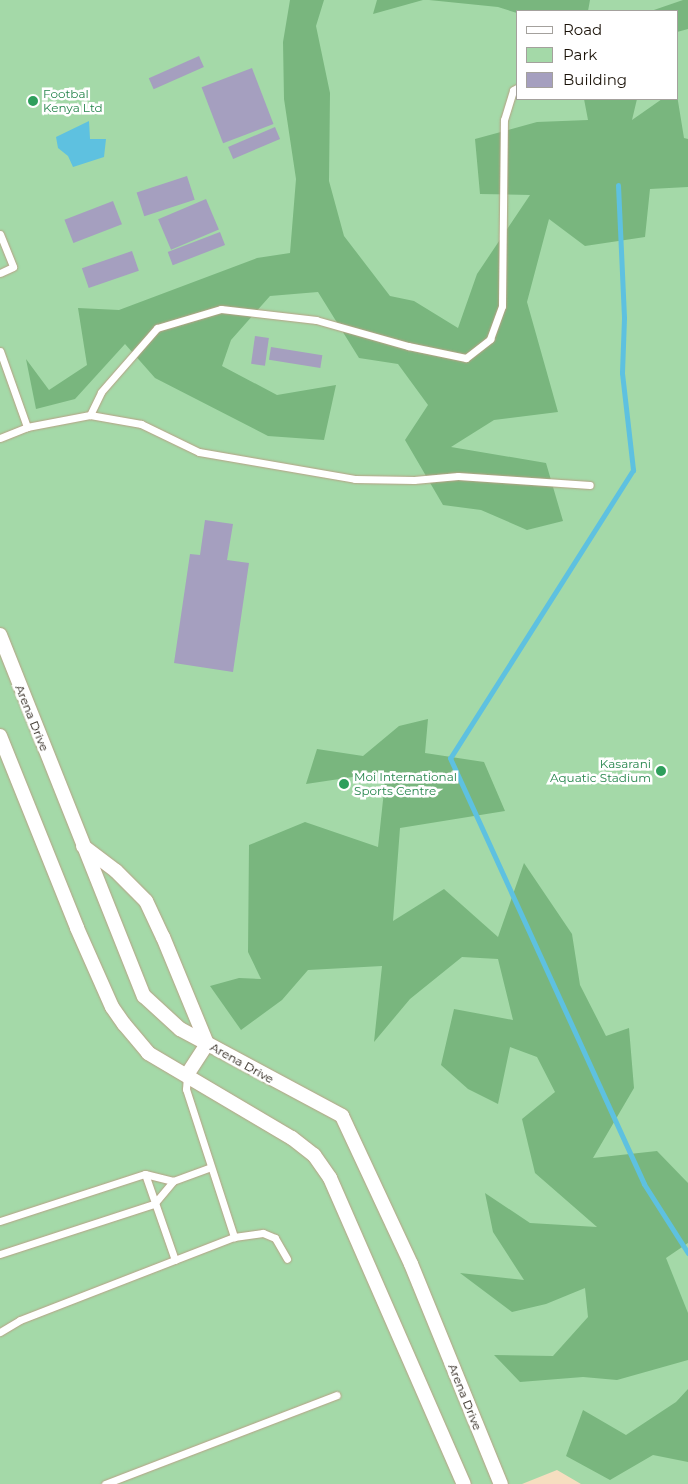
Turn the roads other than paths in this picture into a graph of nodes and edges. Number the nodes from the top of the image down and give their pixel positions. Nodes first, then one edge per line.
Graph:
1 (516, 88) edge
2 (0, 234) edge
3 (0, 272) edge
4 (0, 351) edge
5 (90, 415) junction
6 (27, 427) junction
7 (0, 438) edge
8 (590, 485) dead end
9 (0, 635) edge
10 (0, 736) edge
11 (82, 846) junction
12 (207, 1044) junction
13 (187, 1074) junction
14 (211, 1167) junction
15 (145, 1174) junction
16 (173, 1181) junction
17 (154, 1204) junction
18 (0, 1221) edge
19 (234, 1236) junction
20 (0, 1254) edge
21 (287, 1259) dead end
22 (175, 1260) junction
23 (0, 1332) edge
24 (337, 1395) dead end
25 (497, 1482) edge
26 (105, 1484) edge
27 (464, 1484) edge

1 - 5 lane
2 - 3 lane
4 - 6 lane
5 - 6 lane
5 - 8 lane
6 - 7 lane
9 - 11 street, Arena Drive
10 - 13 street
11 - 12 street
11 - 12 street, Arena Drive
12 - 13 street
12 - 25 street, Arena Drive
13 - 14 lane
13 - 27 street
14 - 16 lane
14 - 19 lane
15 - 16 lane
15 - 17 lane
15 - 18 lane
16 - 17 lane
17 - 20 lane
17 - 22 lane
19 - 21 lane
19 - 22 lane
22 - 23 lane
24 - 26 lane

